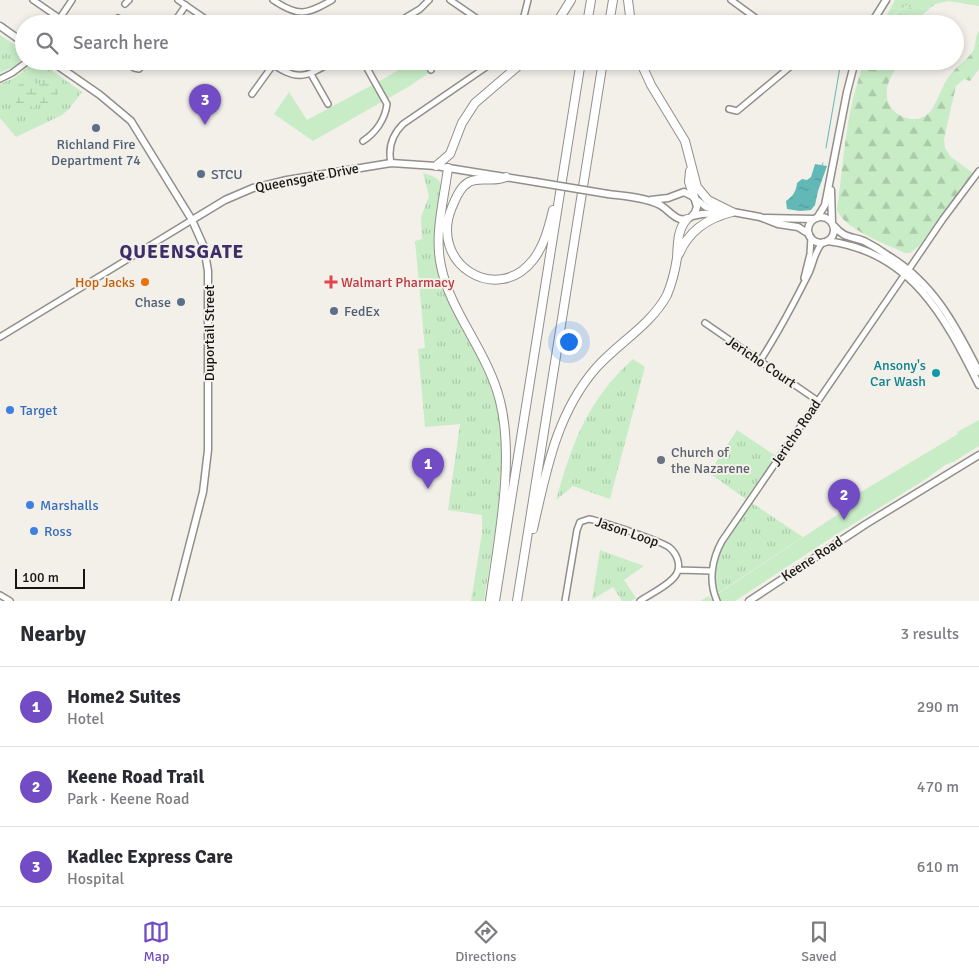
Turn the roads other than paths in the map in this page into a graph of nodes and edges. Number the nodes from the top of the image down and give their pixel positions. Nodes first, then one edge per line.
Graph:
1 (33, 0) edge
2 (72, 0) edge
3 (178, 0) edge
4 (273, 0) edge
5 (332, 0) edge
6 (429, 0) edge
7 (450, 0) edge
8 (462, 0) edge
9 (528, 0) edge
10 (570, 0) edge
11 (591, 0) edge
12 (613, 0) edge
13 (628, 0) edge
14 (731, 0) edge
15 (886, 0) edge
16 (458, 5) junction
17 (186, 6) junction
18 (56, 15) edge
19 (62, 15) edge
20 (180, 15) edge
21 (200, 15) edge
22 (410, 15) edge
23 (472, 15) edge
24 (524, 15) edge
25 (561, 15) edge
26 (589, 15) edge
27 (610, 15) edge
28 (630, 15) edge
29 (752, 15) edge
30 (877, 15) edge
31 (0, 26) edge
32 (15, 36) edge
33 (16, 70) edge
34 (64, 70) edge
35 (269, 70) edge
36 (282, 70) edge
37 (318, 70) edge
38 (368, 70) edge
39 (482, 70) edge
40 (514, 70) edge
41 (580, 70) edge
42 (602, 70) edge
43 (644, 70) edge
44 (786, 70) edge
45 (853, 70) edge
46 (311, 74) junction
47 (0, 79) edge
48 (252, 94) dead end
49 (328, 104) dead end
50 (729, 109) dead end
51 (362, 141) dead end
52 (690, 156) junction
53 (566, 160) junction
54 (390, 164) junction
55 (436, 166) junction
56 (448, 168) junction
57 (979, 171) edge
58 (506, 177) junction
59 (831, 179) junction
60 (695, 198) junction
61 (650, 200) junction
62 (732, 212) junction
63 (690, 218) junction
64 (764, 218) junction
65 (815, 218) junction
66 (192, 220) junction
67 (833, 225) junction
68 (810, 235) junction
69 (825, 242) junction
70 (676, 259) junction
71 (907, 272) junction
72 (803, 283) junction
73 (705, 323) dead end
74 (0, 337) edge
75 (760, 361) junction
76 (979, 372) edge
77 (979, 384) edge
78 (818, 401) junction
79 (979, 456) edge
80 (678, 570) junction
81 (712, 571) junction
82 (521, 572) junction
83 (0, 595) edge
84 (10, 601) edge
85 (175, 601) edge
86 (490, 601) edge
87 (495, 601) edge
88 (517, 601) edge
89 (565, 601) edge
90 (640, 601) edge
91 (717, 601) edge
92 (749, 601) edge

1 - 18 street
2 - 19 street
3 - 17 street
4 - 5 street
6 - 22 street
7 - 16 street
8 - 16 street
9 - 24 street
10 - 25 highway
11 - 26 highway
12 - 27 highway
13 - 28 highway
14 - 29 street
15 - 30 main road
16 - 23 street
17 - 20 street
17 - 21 street
31 - 32 main road
33 - 47 street
34 - 66 main road, Duportail Street
35 - 48 street
36 - 46 street
37 - 46 street
38 - 51 street
39 - 54 street
40 - 55 highway
41 - 53 highway
42 - 82 highway
43 - 52 highway
44 - 50 street
45 - 59 main road
46 - 49 street
52 - 60 highway
52 - 62 highway
53 - 58 highway
53 - 87 highway
54 - 55 main road, Queensgate Drive
54 - 66 main road, Queensgate Drive
55 - 56 main road, Queensgate Drive
56 - 58 main road, Queensgate Drive
56 - 86 highway
57 - 71 street, Jericho Road
58 - 61 main road, Queensgate Drive, bridge
59 - 65 main road
59 - 67 main road
60 - 61 main road
60 - 62 main road
60 - 63 main road
61 - 63 main road
62 - 63 main road
62 - 64 main road
62 - 70 highway
63 - 70 highway
64 - 65 main road
64 - 68 main road
65 - 67 main road
65 - 68 main road
66 - 74 street, Queensgate Drive
66 - 85 main road, Duportail Street
67 - 69 main road
67 - 71 main road
68 - 69 main road
68 - 72 street
69 - 71 main road
69 - 72 street
70 - 82 highway
71 - 76 main road
71 - 77 main road
71 - 78 street, Jericho Road
72 - 75 street
73 - 75 street, Jericho Court
75 - 78 street, Jericho Court
78 - 81 street, Jericho Road
79 - 92 main road, Keene Road
80 - 81 street
80 - 89 street, Jason Loop
80 - 90 street
81 - 91 street, Jericho Road
82 - 88 highway
83 - 84 street

